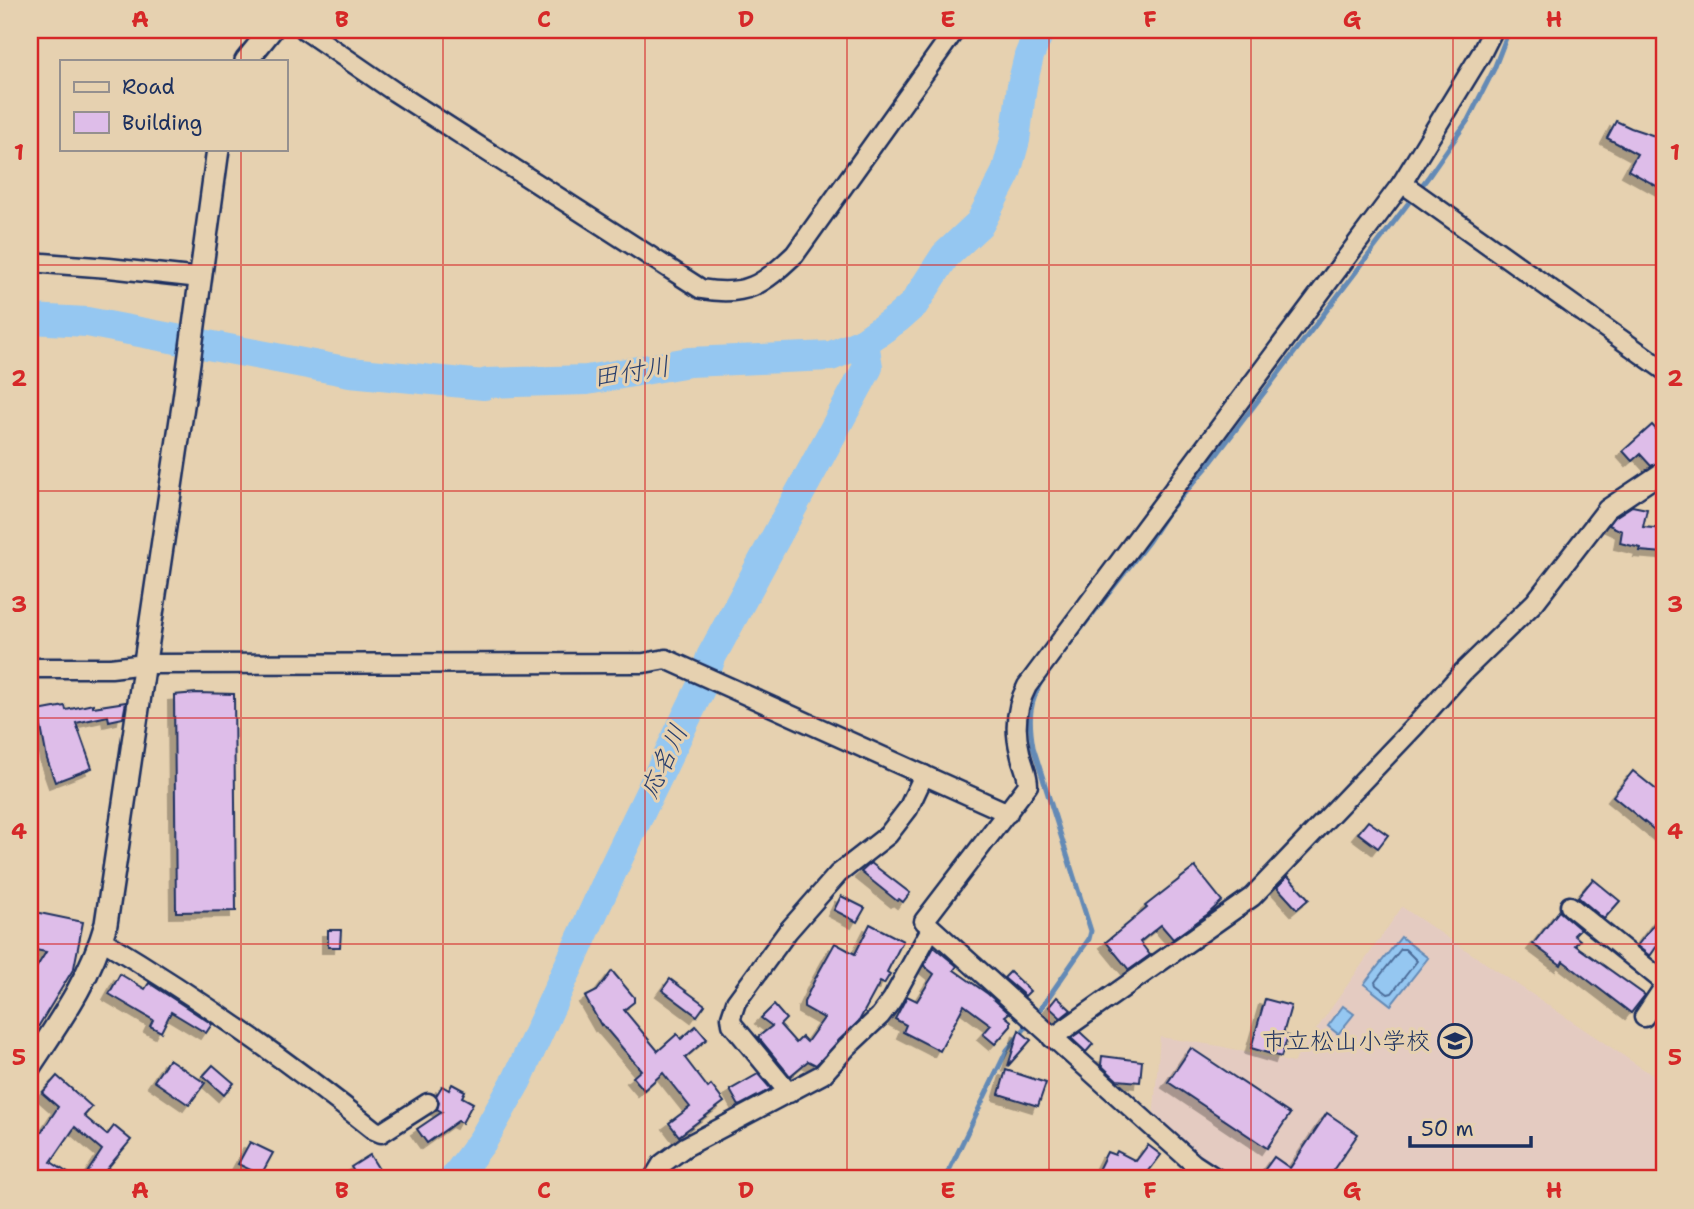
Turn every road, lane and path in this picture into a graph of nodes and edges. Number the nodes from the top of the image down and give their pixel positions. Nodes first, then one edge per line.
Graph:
1 (271, 30) edge
2 (305, 30) edge
3 (955, 30) edge
4 (1493, 30) edge
5 (247, 60) edge
6 (218, 150) edge
7 (1402, 183) junction
8 (30, 262) edge
9 (200, 278) junction
10 (1664, 370) edge
11 (1664, 471) edge
12 (145, 664) junction
13 (30, 668) edge
14 (924, 775) junction
15 (1008, 813) junction
16 (1570, 906) dead end
17 (931, 929) junction
18 (102, 940) junction
19 (1664, 982) edge
20 (1664, 987) edge
21 (1644, 1017) dead end
22 (1052, 1038) junction
23 (30, 1066) edge
24 (789, 1093) junction
25 (428, 1103) dead end
26 (653, 1179) edge
27 (1217, 1179) edge

1 - 5 street
2 - 3 street
4 - 7 street
6 - 9 street
7 - 10 street
7 - 15 street
8 - 9 street
9 - 12 street
11 - 22 street
12 - 13 street
12 - 14 street
12 - 18 street
14 - 15 street
14 - 24 street
15 - 17 street
16 - 19 street
17 - 22 street
17 - 24 street
18 - 23 street
18 - 25 street
20 - 21 street
22 - 27 street
24 - 26 street

